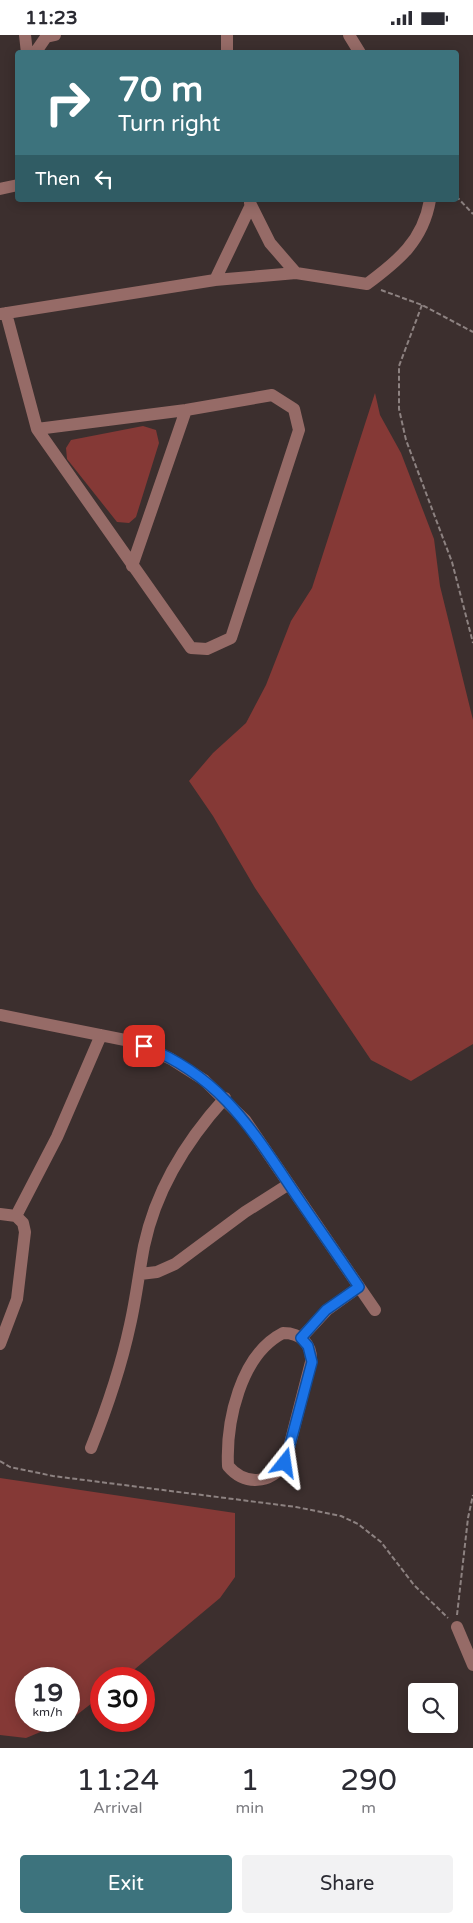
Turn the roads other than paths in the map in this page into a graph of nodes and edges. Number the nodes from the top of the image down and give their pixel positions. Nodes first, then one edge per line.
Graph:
1 (25, 35) edge
2 (55, 35) edge
3 (350, 35) edge
4 (27, 50) edge
5 (37, 50) edge
6 (358, 50) edge
7 (15, 186) edge
8 (0, 189) edge
9 (430, 202) edge
10 (250, 204) edge
11 (296, 273) junction
12 (215, 280) junction
13 (3, 314) edge
14 (186, 409) junction
15 (36, 429) junction
16 (132, 567) junction
17 (0, 1015) edge
18 (101, 1035) junction
19 (225, 1098) junction
20 (289, 1184) junction
21 (0, 1214) edge
22 (16, 1216) junction
23 (140, 1274) junction
24 (359, 1287) junction
25 (375, 1310) dead end
26 (301, 1338) junction
27 (0, 1344) edge
28 (91, 1448) dead end
29 (457, 1627) road end
30 (473, 1665) edge

1 - 4 street
2 - 5 street
3 - 6 street
7 - 8 street
9 - 11 street
10 - 11 street
10 - 12 street
11 - 12 street
12 - 13 street
13 - 15 street
14 - 15 street
14 - 16 street
14 - 16 street
15 - 16 street
17 - 18 street
18 - 19 street
18 - 22 street
19 - 20 street
19 - 23 street
20 - 23 street
20 - 24 street
21 - 22 street
22 - 27 street
23 - 28 street
24 - 25 street
24 - 26 street
26 - 26 street
29 - 30 street

